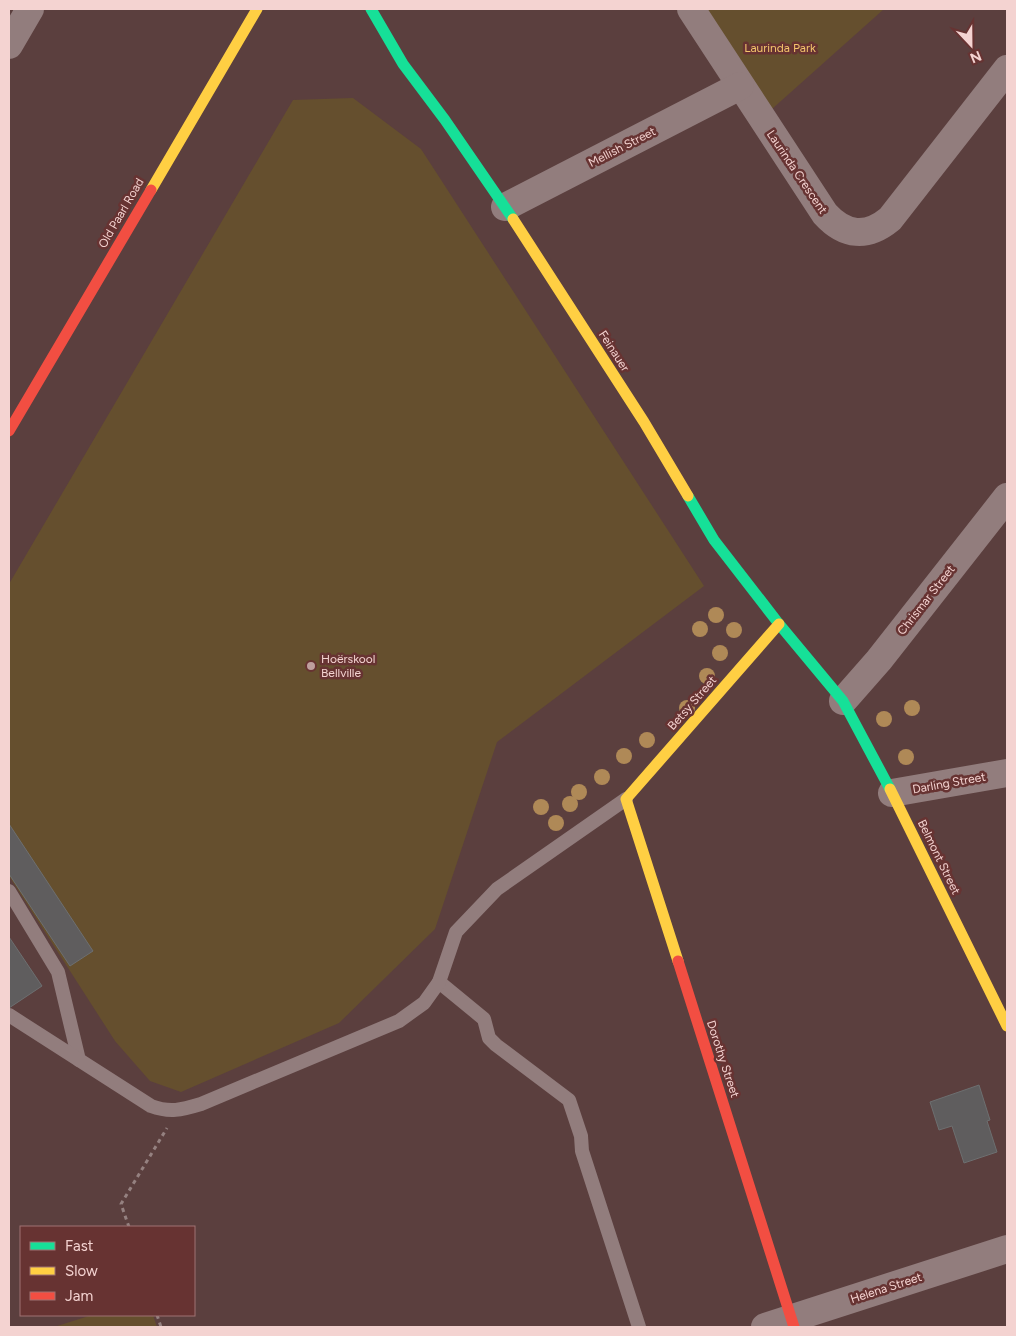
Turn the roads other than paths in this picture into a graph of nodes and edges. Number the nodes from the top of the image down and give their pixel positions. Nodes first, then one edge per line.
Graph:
1 (30, 9) edge
2 (257, 9) edge
3 (371, 9) edge
4 (691, 9) edge
5 (9, 45) edge
6 (1007, 69) edge
7 (740, 86) junction
8 (504, 207) junction
9 (9, 431) edge
10 (1007, 497) edge
11 (779, 624) junction
12 (843, 701) junction
13 (1007, 773) edge
14 (892, 793) junction
15 (626, 799) junction
16 (9, 892) edge
17 (439, 982) junction
18 (9, 1015) edge
19 (1007, 1026) edge
20 (79, 1060) junction
21 (1007, 1250) edge
22 (793, 1323) edge
23 (639, 1327) edge
24 (765, 1327) edge

1 - 5 street
2 - 9 street, Old Paarl Road
3 - 8 street, Feinauer
4 - 7 street, Laurinda Crescent
6 - 7 street, Laurinda Crescent
7 - 8 street, Mellish Street
8 - 11 street, Feinauer
10 - 12 street, Chrismar Street
11 - 12 street, Feinauer
11 - 15 street, Betsy Street
12 - 14 street, Belmont Street
13 - 14 street, Darling Street
14 - 19 street, Belmont Street
15 - 17 lane
15 - 22 street, Dorothy Street
16 - 20 lane
17 - 20 lane
17 - 23 lane
18 - 20 lane
21 - 22 street, Helena Street
22 - 24 street, Helena Street

